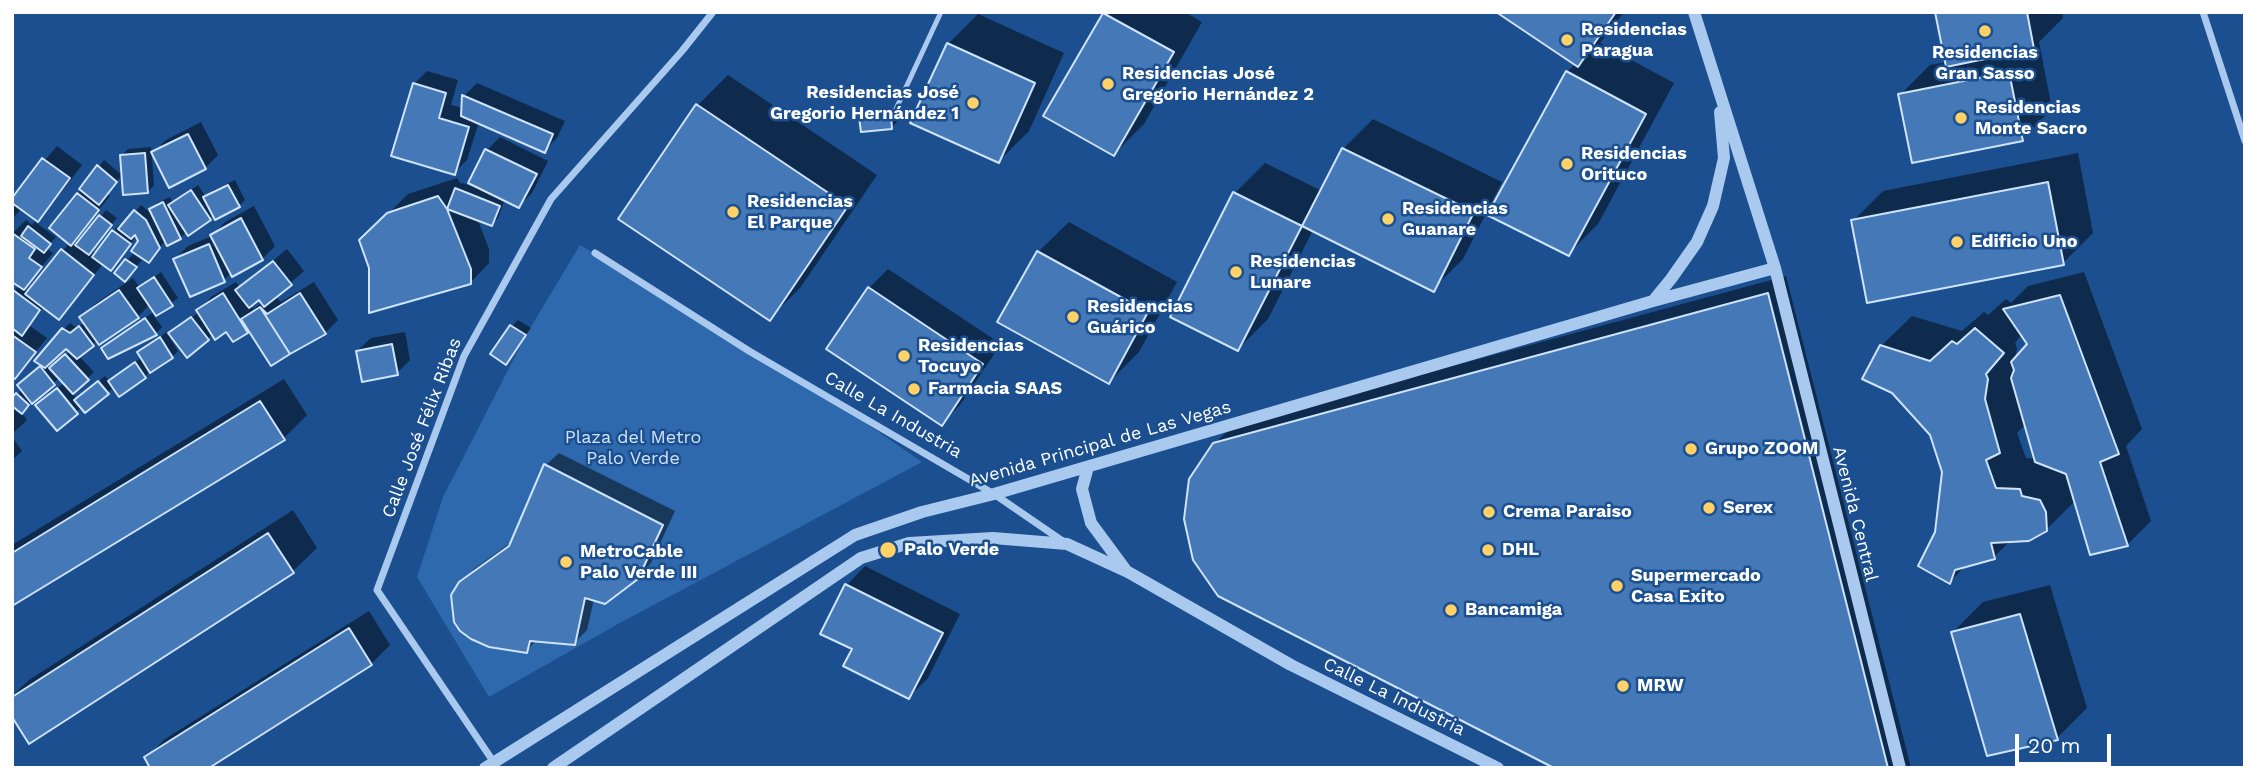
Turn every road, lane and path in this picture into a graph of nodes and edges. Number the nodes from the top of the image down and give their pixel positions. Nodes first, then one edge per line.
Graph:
1 (713, 12) edge
2 (941, 12) edge
3 (1694, 12) edge
4 (2203, 12) edge
5 (1717, 80) junction
6 (895, 111) dead end
7 (2245, 141) edge
8 (595, 253) dead end
9 (1775, 268) junction
10 (1653, 300) junction
11 (1088, 467) junction
12 (995, 494) junction
13 (1067, 544) junction
14 (1128, 572) junction
15 (492, 766) edge
16 (553, 768) edge
17 (1498, 768) edge
18 (1900, 768) edge

1 - 15 street, Calle José Félix Ribas
2 - 6 lane
3 - 5 street
4 - 7 street
5 - 9 street, Avenida Central
5 - 10 street
8 - 12 street, Calle La Industria
9 - 10 street, Avenida Principal de Las Vegas
9 - 18 street, Avenida Central
10 - 11 street, Avenida Principal de Las Vegas
11 - 12 street, Avenida Principal de Las Vegas
11 - 14 street, Calle La Industria
12 - 13 street, Calle La Industria
12 - 15 street, Avenida Principal de Las Vegas
13 - 14 street, Calle La Industria
13 - 16 street
14 - 17 street, Calle La Industria

